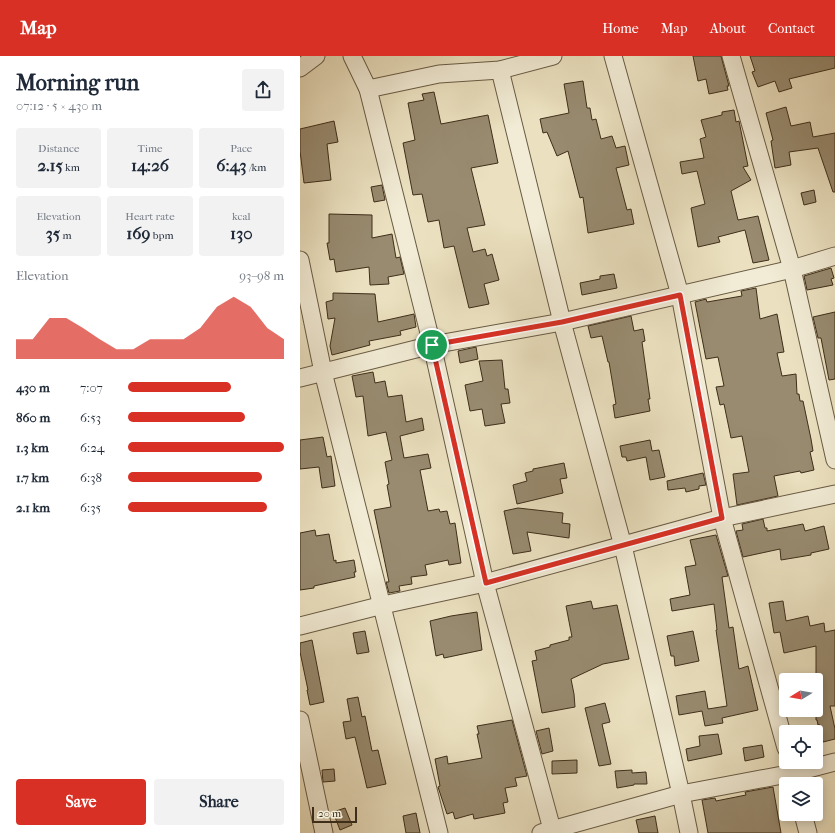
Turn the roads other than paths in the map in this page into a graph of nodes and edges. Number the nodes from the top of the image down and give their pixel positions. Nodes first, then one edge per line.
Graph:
1 (316, 56) edge
2 (352, 56) edge
3 (554, 56) edge
4 (613, 56) edge
5 (731, 56) edge
6 (300, 68) edge
7 (500, 70) junction
8 (368, 89) junction
9 (835, 256) edge
10 (300, 260) edge
11 (792, 269) junction
12 (680, 295) junction
13 (562, 322) junction
14 (432, 345) junction
15 (323, 372) junction
16 (300, 378) edge
17 (835, 460) edge
18 (835, 494) edge
19 (722, 518) junction
20 (623, 546) junction
21 (486, 583) junction
22 (383, 605) junction
23 (300, 626) edge
24 (300, 720) edge
25 (780, 725) edge
26 (835, 762) edge
27 (793, 773) edge
28 (681, 794) junction
29 (805, 821) edge
30 (548, 832) edge
31 (324, 833) edge
32 (439, 833) edge
33 (689, 833) edge
34 (808, 833) edge

1 - 6 street
2 - 8 street
3 - 7 street
4 - 12 street
5 - 11 street
7 - 8 street
7 - 13 street
8 - 14 street
9 - 11 street
10 - 15 street
11 - 12 street
11 - 17 street
12 - 13 street
12 - 19 street
13 - 14 street
13 - 20 street
14 - 15 street
14 - 21 street
15 - 16 street
15 - 22 street
18 - 19 street
19 - 20 street
19 - 25 street
20 - 21 street
20 - 28 street
21 - 22 street
21 - 30 street
22 - 23 street
22 - 32 street
24 - 31 street
26 - 27 street
27 - 28 street
28 - 30 street
28 - 33 street
29 - 34 street

